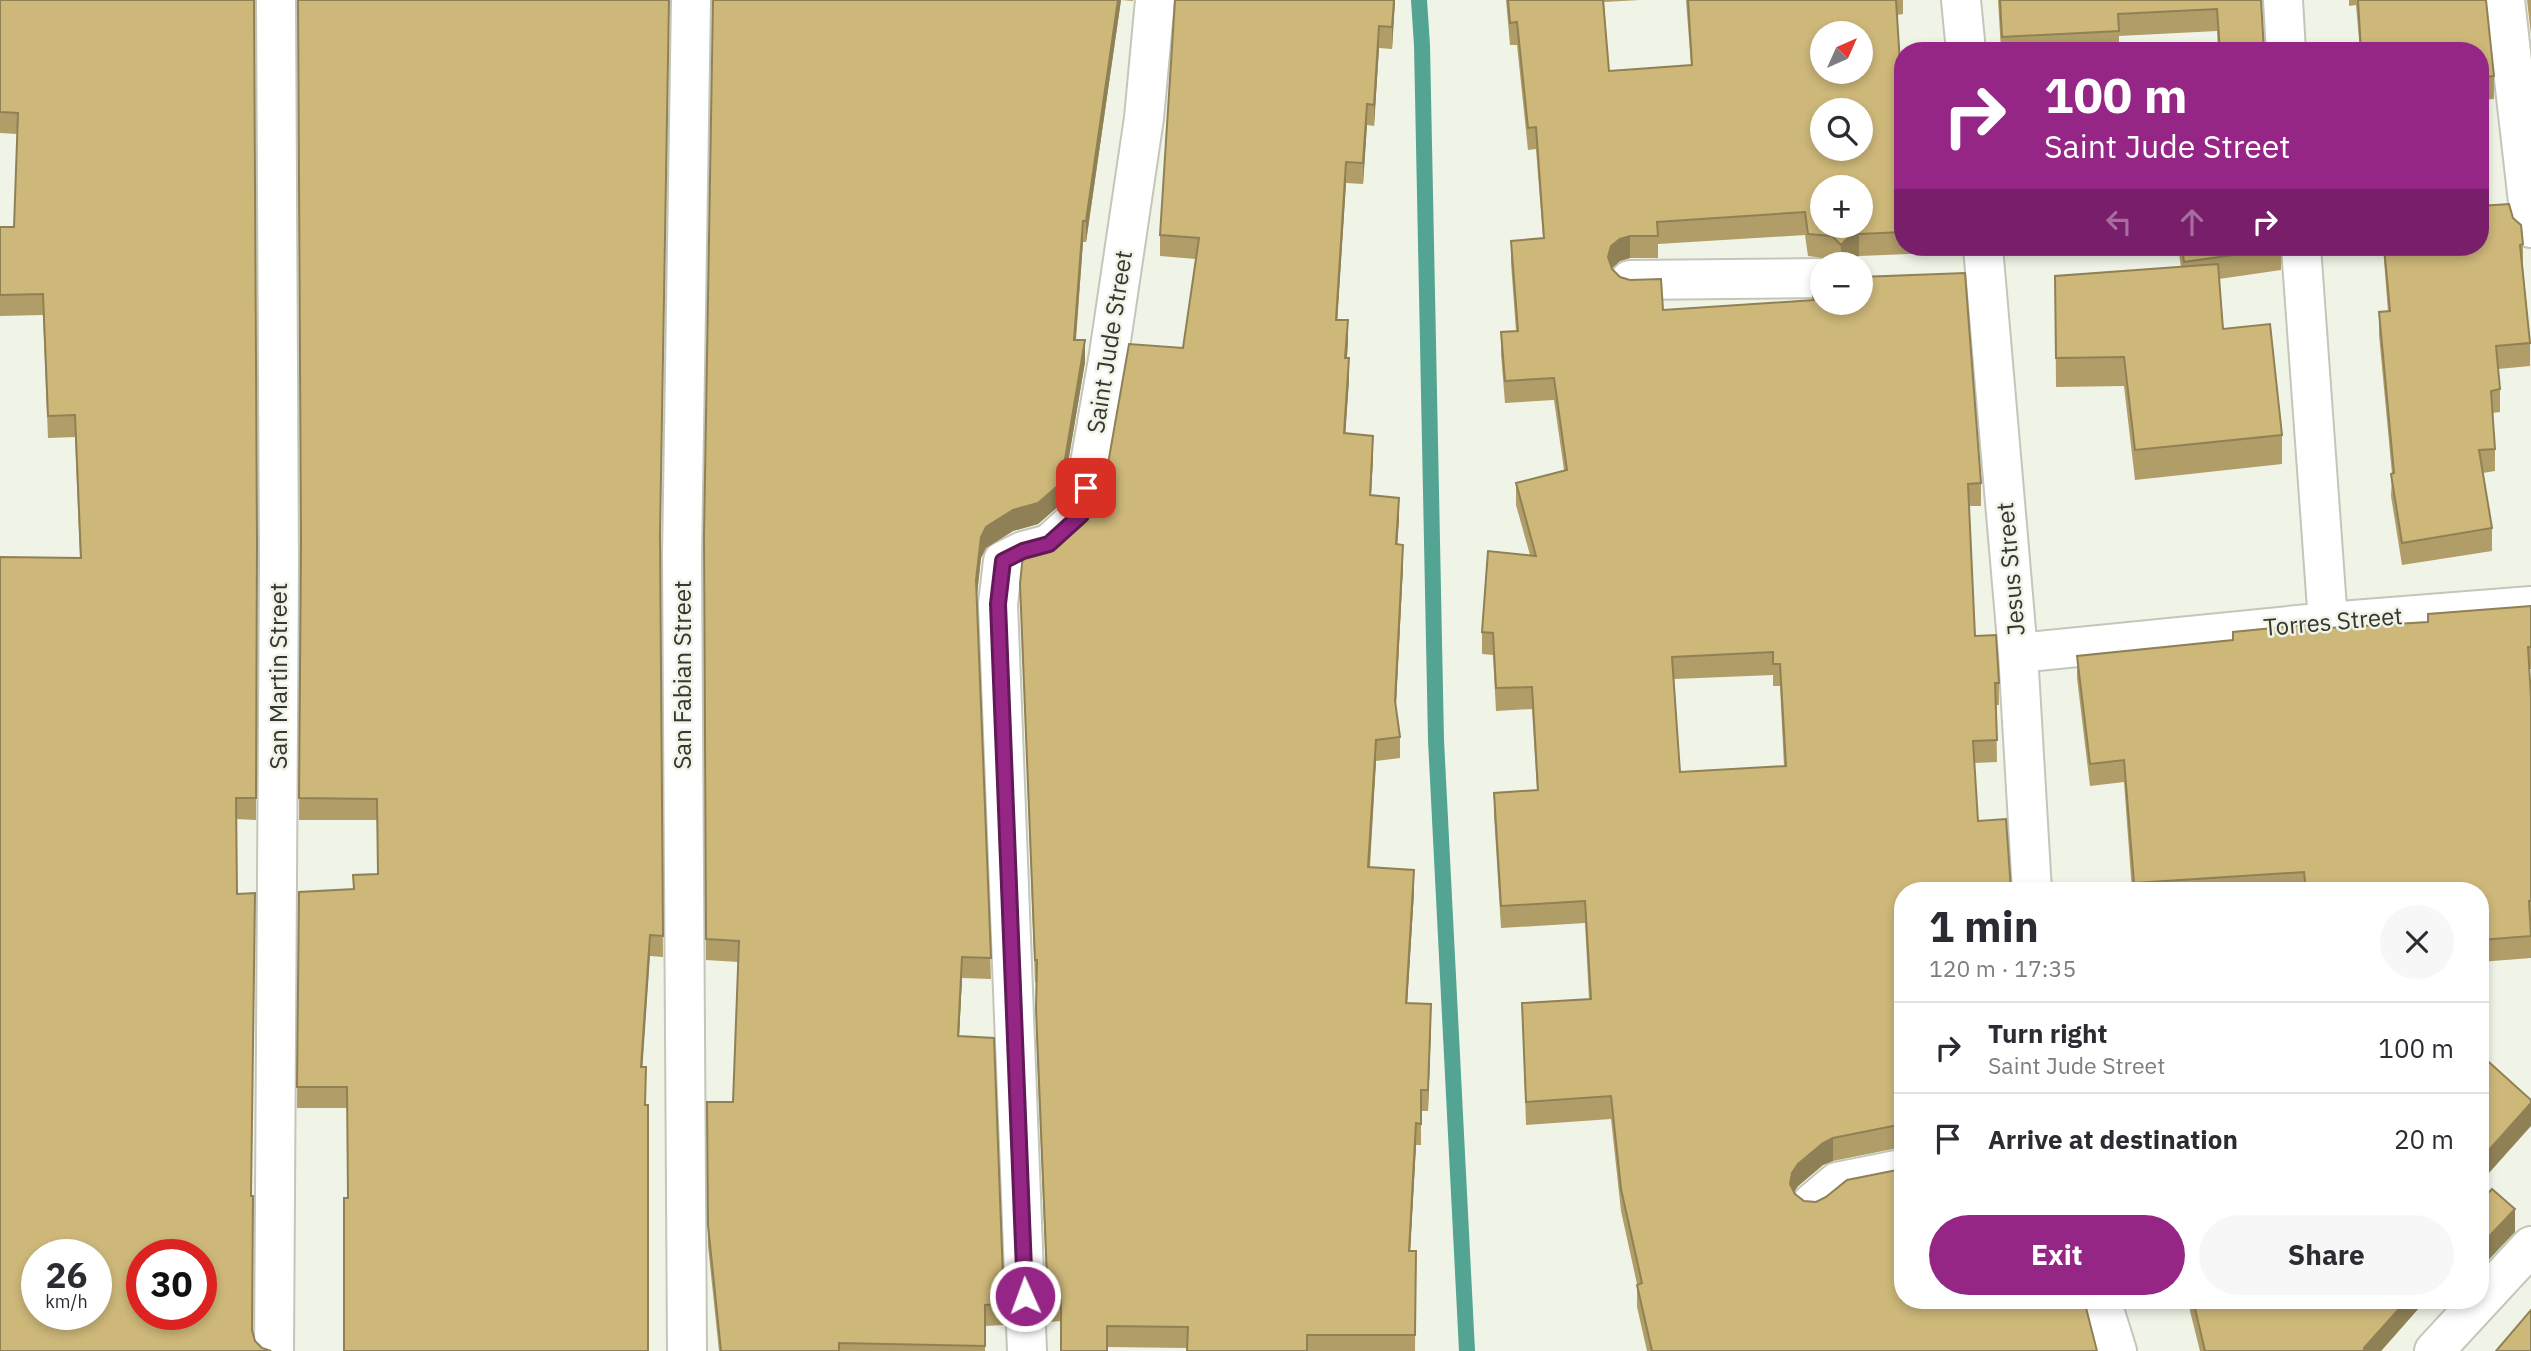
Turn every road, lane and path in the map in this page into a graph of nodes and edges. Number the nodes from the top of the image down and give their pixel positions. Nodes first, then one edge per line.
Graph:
1 (276, 0) edge
2 (691, 0) edge
3 (1155, 0) edge
4 (1961, 0) edge
5 (2283, 0) edge
6 (2505, 0) edge
7 (1965, 42) edge
8 (2285, 42) edge
9 (2531, 228) edge
10 (2302, 256) edge
11 (1975, 264) edge
12 (1810, 278) edge
13 (1630, 280) edge
14 (2531, 606) edge
15 (2328, 622) junction
16 (2018, 653) junction
17 (2031, 882) edge
18 (1894, 1171) edge
19 (1812, 1203) edge
20 (2531, 1246) edge
21 (2489, 1291) edge
22 (2104, 1309) edge
23 (2473, 1309) edge
24 (274, 1351) edge
25 (687, 1351) edge
26 (1027, 1351) edge
27 (2117, 1351) edge
28 (2434, 1351) edge

1 - 24 street, San Martin Street
2 - 25 street, San Fabian Street
3 - 26 street, Saint Jude Street
4 - 7 street
5 - 8 street
6 - 9 street
10 - 15 street
11 - 16 street, Jesus Street
12 - 13 street
14 - 15 street, Torres Street
15 - 16 street, Torres Street
16 - 17 street, Jesus Street
18 - 19 street
20 - 21 street
22 - 27 street
23 - 28 street

